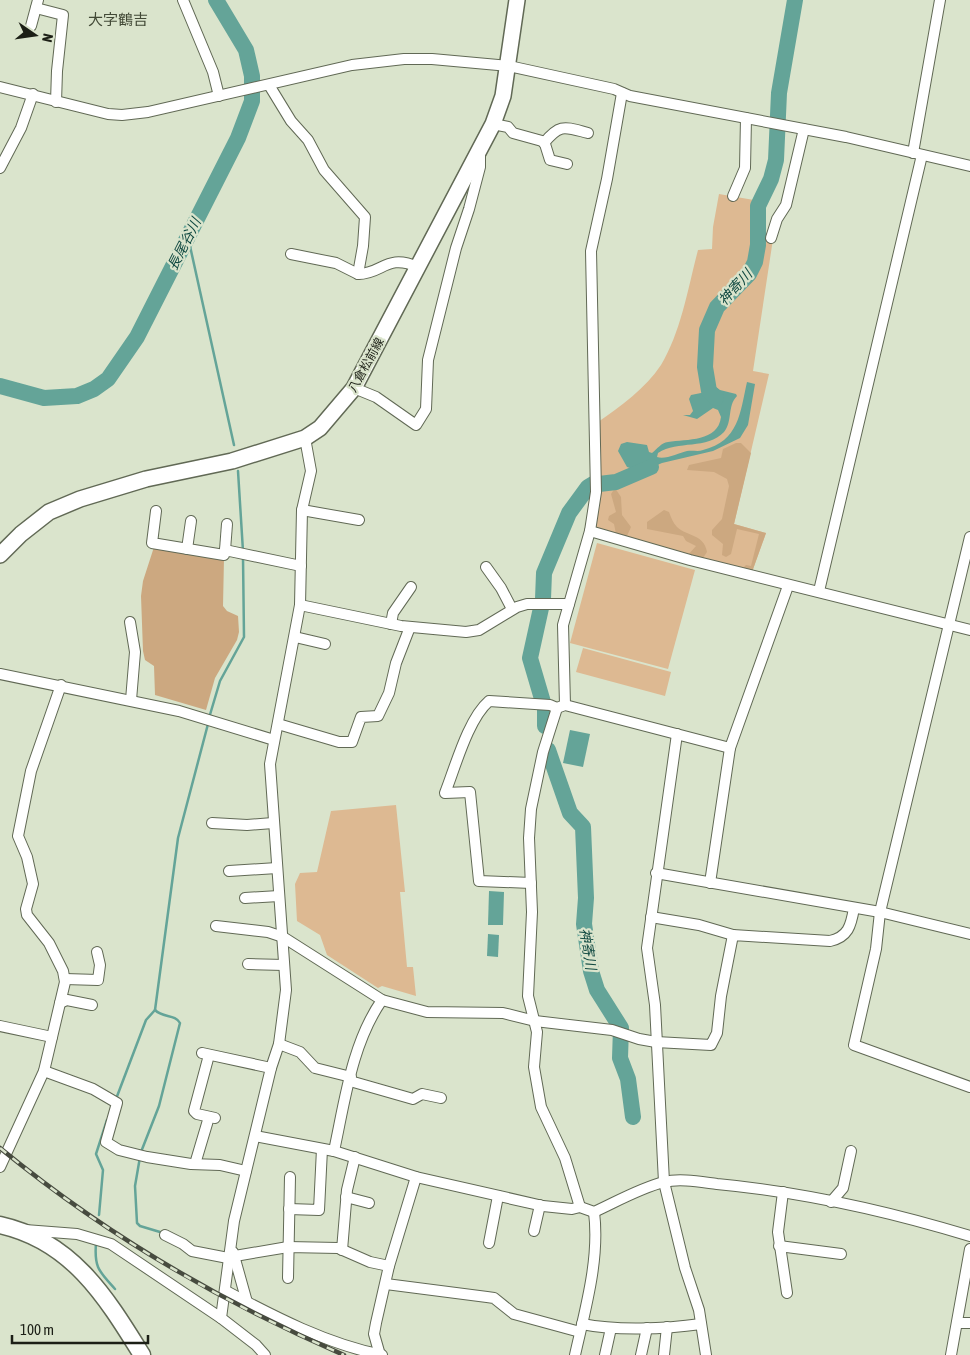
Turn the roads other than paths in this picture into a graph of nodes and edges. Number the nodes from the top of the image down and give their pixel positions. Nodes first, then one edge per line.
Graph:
1 (183, 0) edge
2 (518, 0) edge
3 (940, 0) edge
4 (37, 4) edge
5 (31, 26) dead end
6 (508, 66) junction
7 (265, 86) junction
8 (0, 88) edge
9 (622, 93) junction
10 (33, 94) junction
11 (219, 96) junction
12 (56, 102) junction
13 (746, 118) junction
14 (493, 124) junction
15 (804, 130) junction
16 (588, 133) dead end
17 (544, 143) junction
18 (479, 149) junction
19 (918, 154) junction
20 (567, 164) dead end
21 (970, 166) edge
22 (0, 168) edge
23 (733, 196) dead end
24 (771, 238) dead end
25 (291, 254) dead end
26 (418, 267) junction
27 (358, 274) junction
28 (354, 388) junction
29 (305, 438) junction
30 (302, 510) junction
31 (156, 511) dead end
32 (359, 520) dead end
33 (191, 521) dead end
34 (227, 524) dead end
35 (590, 532) junction
36 (970, 537) edge
37 (187, 549) junction
38 (225, 550) junction
39 (0, 555) edge
40 (301, 566) junction
41 (486, 567) dead end
42 (788, 586) junction
43 (410, 587) dead end
44 (819, 591) junction
45 (569, 604) junction
46 (300, 605) junction
47 (512, 609) junction
48 (130, 622) dead end
49 (391, 624) junction
50 (949, 624) junction
51 (410, 627) junction
52 (970, 630) edge
53 (295, 637) junction
54 (325, 644) dead end
55 (0, 674) edge
56 (61, 685) junction
57 (130, 700) junction
58 (561, 707) junction
59 (278, 724) junction
60 (676, 734) junction
61 (274, 740) junction
62 (730, 748) junction
63 (212, 823) dead end
64 (273, 823) junction
65 (277, 868) junction
66 (229, 871) dead end
67 (656, 873) junction
68 (531, 882) junction
69 (710, 883) junction
70 (280, 896) junction
71 (245, 898) dead end
72 (854, 908) junction
73 (880, 912) junction
74 (651, 917) junction
75 (216, 926) dead end
76 (970, 934) edge
77 (733, 936) junction
78 (283, 937) junction
79 (97, 952) dead end
80 (248, 964) dead end
81 (284, 965) junction
82 (65, 979) junction
83 (382, 1000) junction
84 (60, 1003) junction
85 (92, 1005) dead end
86 (534, 1021) junction
87 (0, 1026) edge
88 (52, 1037) junction
89 (656, 1042) junction
90 (279, 1044) junction
91 (271, 1068) junction
92 (44, 1071) junction
93 (351, 1079) junction
94 (970, 1087) edge
95 (442, 1098) dead end
96 (254, 1136) junction
97 (322, 1149) junction
98 (334, 1151) junction
99 (851, 1151) dead end
100 (355, 1157) junction
101 (195, 1164) junction
102 (0, 1165) edge
103 (246, 1171) junction
104 (290, 1176) dead end
105 (416, 1177) junction
106 (664, 1182) junction
107 (783, 1192) junction
108 (498, 1196) junction
109 (346, 1197) junction
110 (831, 1202) junction
111 (369, 1203) dead end
112 (540, 1205) junction
113 (580, 1207) junction
114 (289, 1209) junction
115 (594, 1212) junction
116 (0, 1225) edge
117 (19, 1229) junction
118 (534, 1231) dead end
119 (165, 1236) dead end
120 (970, 1236) edge
121 (489, 1243) dead end
122 (779, 1246) junction
123 (288, 1247) junction
124 (970, 1249) edge
125 (342, 1250) junction
126 (841, 1254) dead end
127 (231, 1257) junction
128 (389, 1266) junction
129 (288, 1278) dead end
130 (386, 1284) junction
131 (226, 1291) junction
132 (787, 1293) dead end
133 (247, 1302) junction
134 (221, 1318) junction
135 (957, 1323) junction
136 (970, 1323) edge
137 (701, 1324) junction
138 (667, 1327) junction
139 (581, 1328) junction
140 (611, 1328) junction
141 (647, 1328) junction
142 (137, 1352) edge
143 (265, 1355) edge
144 (381, 1355) edge
145 (575, 1355) edge
146 (604, 1355) edge
147 (641, 1355) edge
148 (664, 1355) edge
149 (706, 1355) edge
150 (951, 1355) edge

1 - 11 street
2 - 6 main road, 八倉松前線
3 - 19 street
4 - 5 street
4 - 12 street
6 - 7 street
6 - 9 street
6 - 14 main road, 八倉松前線
7 - 11 street
7 - 27 street
8 - 10 street
9 - 13 street
9 - 35 street
10 - 12 street
10 - 22 street
11 - 12 street
13 - 15 street
13 - 23 street
14 - 17 street
14 - 18 main road, 八倉松前線
15 - 19 street
15 - 24 street
16 - 17 street
17 - 20 street
18 - 26 main road, 八倉松前線
18 - 28 street
19 - 21 street
19 - 44 street
25 - 27 street
26 - 27 street
26 - 28 main road, 八倉松前線
28 - 29 main road, 八倉松前線
29 - 30 street
29 - 39 main road, 八倉松前線
30 - 32 street
30 - 40 street
31 - 37 street
33 - 37 street
34 - 38 street
35 - 42 street
35 - 45 street
36 - 50 street
37 - 38 street
38 - 40 street
40 - 46 street
41 - 47 street
42 - 44 street
42 - 62 street
43 - 49 street
44 - 50 street
45 - 47 street
45 - 58 street
46 - 49 street
46 - 53 street
47 - 51 street
48 - 57 street
49 - 51 street
50 - 52 street
50 - 73 street
51 - 59 street
53 - 54 street
53 - 59 street
55 - 56 street
56 - 57 street
56 - 82 street
57 - 61 street
58 - 60 street
58 - 68 street
58 - 68 street
59 - 61 street
60 - 62 street
60 - 67 street
61 - 64 street
62 - 69 street
63 - 64 street
64 - 65 street
65 - 66 street
65 - 70 street
67 - 69 street
67 - 74 street
68 - 86 street
69 - 72 street
70 - 71 street
70 - 78 street
72 - 73 street
72 - 77 street
73 - 76 street
73 - 94 street
74 - 77 street
74 - 89 street
75 - 78 street
77 - 89 street
78 - 81 street
78 - 83 street
79 - 82 street
80 - 81 street
81 - 90 street
82 - 84 street
83 - 86 street
83 - 93 street
84 - 85 street
84 - 88 street
86 - 89 street
86 - 113 street
87 - 88 street
88 - 92 street
89 - 106 street
90 - 91 street
90 - 93 street
91 - 96 street
91 - 101 street
92 - 101 street
92 - 102 street
93 - 95 street
93 - 98 street
96 - 97 street
96 - 103 street
97 - 98 street
97 - 114 street
98 - 100 street
99 - 110 street
100 - 105 street
100 - 109 street
101 - 103 street
103 - 127 street
104 - 114 street
105 - 108 street
105 - 128 street
106 - 107 street
106 - 115 street
106 - 137 street
107 - 110 street
107 - 122 street
108 - 112 street
108 - 121 street
109 - 111 street
109 - 125 street
110 - 120 street
112 - 113 street
112 - 118 street
113 - 115 street
114 - 123 street
115 - 139 street
116 - 117 main road
117 - 134 street
117 - 142 main road
119 - 127 street
122 - 126 street
122 - 132 street
123 - 125 street
123 - 127 street
123 - 129 street
124 - 135 street
125 - 128 street
127 - 131 street
127 - 133 street
128 - 130 street
130 - 139 street
130 - 144 street
131 - 133 street
131 - 134 street
133 - 144 street
134 - 143 street
135 - 136 street
135 - 150 street
137 - 138 street
137 - 149 street
138 - 141 street
138 - 148 street
139 - 140 street
139 - 145 street
140 - 141 street
140 - 146 street
141 - 147 street

